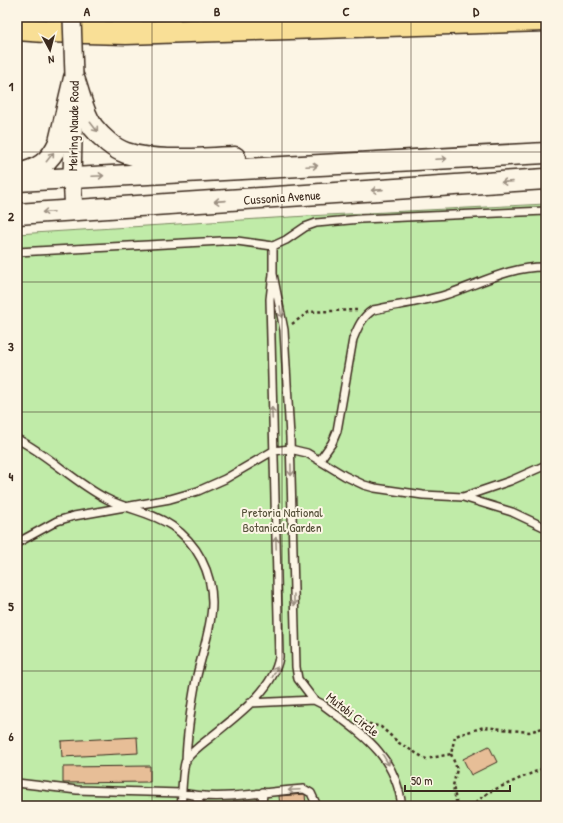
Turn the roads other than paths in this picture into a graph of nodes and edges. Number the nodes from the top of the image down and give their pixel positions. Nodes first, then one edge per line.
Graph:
1 (72, 17) edge
2 (275, 17) edge
3 (546, 20) edge
4 (17, 27) edge
5 (74, 77) junction
6 (546, 154) edge
7 (288, 167) junction
8 (17, 174) edge
9 (72, 178) junction
10 (546, 179) edge
11 (17, 181) edge
12 (74, 211) junction
13 (546, 212) edge
14 (17, 214) edge
15 (273, 246) junction
16 (17, 252) edge
17 (546, 267) edge
18 (273, 274) junction
19 (17, 439) edge
20 (290, 449) junction
21 (274, 451) junction
22 (320, 460) junction
23 (546, 466) edge
24 (463, 497) junction
25 (125, 506) junction
26 (546, 528) edge
27 (17, 543) edge
28 (314, 700) junction
29 (250, 702) junction
30 (186, 761) junction
31 (17, 783) edge
32 (263, 792) junction
33 (182, 793) junction
34 (196, 796) junction
35 (182, 806) edge
36 (201, 806) edge
37 (262, 806) edge
38 (317, 806) edge
39 (402, 806) edge

1 - 5 street, Meiring Naude Road, bridge
2 - 4 highway
3 - 4 highway
5 -> 7 main road
8 -> 5 main road
5 - 9 street, Meiring Naude Road
7 -> 6 main road
9 -> 7 main road
9 - 11 main road
9 - 12 street, Meiring Naude Road
10 -> 12 main road, Cussonia Avenue
12 -> 14 main road, Cussonia Avenue
13 - 15 lane
15 - 16 lane
15 - 18 lane
17 - 22 lane
18 -> 20 lane
21 -> 18 lane
19 - 25 lane
20 - 21 lane
20 - 22 lane
20 -> 28 lane
21 - 25 lane
29 -> 21 lane
22 - 24 lane
23 - 24 lane
24 - 26 lane
25 - 27 lane
25 - 30 lane
28 - 29 lane, Mutobi Circle
28 -> 39 lane, Mutobi Circle
29 - 30 lane
30 - 33 lane
31 - 33 lane
32 - 34 lane
32 - 37 lane
38 -> 32 lane
33 - 34 lane
33 - 35 lane
34 - 36 lane

